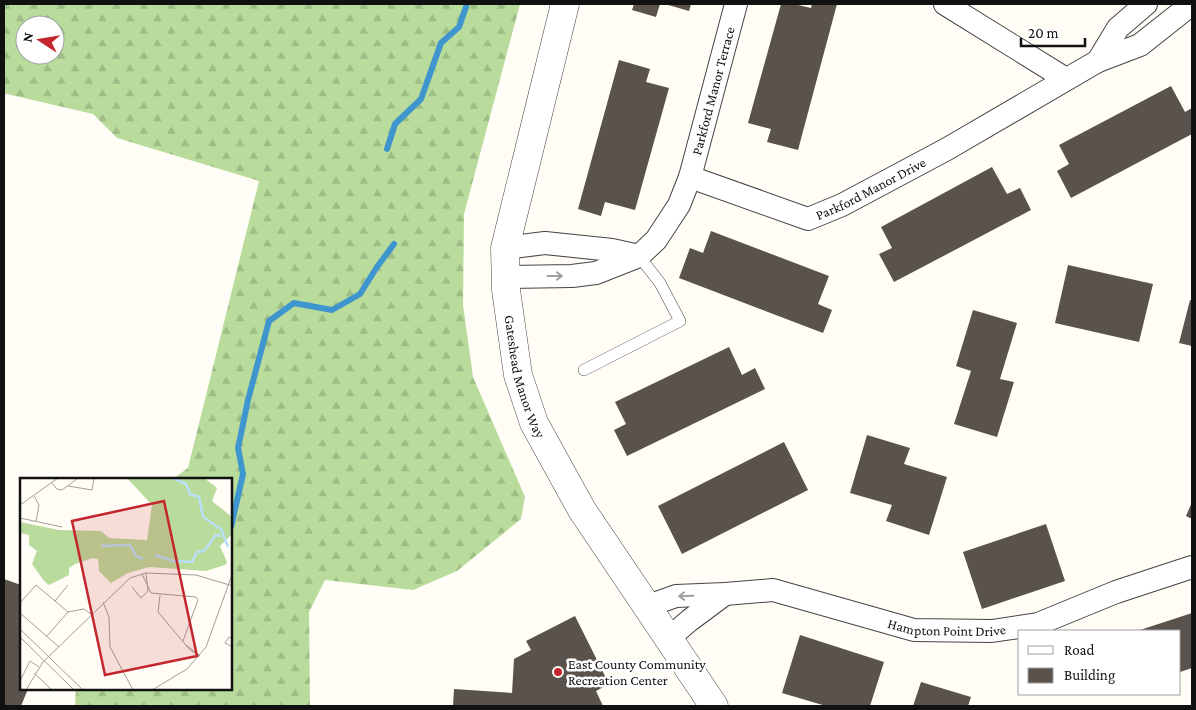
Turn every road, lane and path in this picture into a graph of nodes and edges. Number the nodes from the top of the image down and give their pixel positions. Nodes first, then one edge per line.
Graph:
1 (565, 4) edge
2 (736, 4) edge
3 (945, 4) edge
4 (1146, 4) edge
5 (1187, 4) edge
6 (1098, 61) junction
7 (1066, 79) junction
8 (690, 177) junction
9 (505, 248) junction
10 (639, 256) junction
11 (506, 277) junction
12 (584, 370) dead end
13 (1192, 567) edge
14 (725, 594) junction
15 (648, 606) junction
16 (669, 638) junction
17 (714, 706) edge

1 - 9 street, Gateshead Manor Way
2 - 8 street, Parkford Manor Terrace
3 - 7 street
4 - 6 street, Parkford Manor Drive
5 - 6 street, Parkford Manor Drive
6 - 7 street, Parkford Manor Drive
7 - 8 street, Parkford Manor Drive
8 - 10 street
9 - 10 street
9 - 11 street, Gateshead Manor Way
11 -> 10 street
10 - 12 lane
11 - 15 street, Gateshead Manor Way
13 - 14 street, Hampton Point Drive
14 -> 15 street, Hampton Point Drive
14 - 16 street
15 - 16 street, Gateshead Manor Way
16 - 17 street, Gateshead Manor Way

